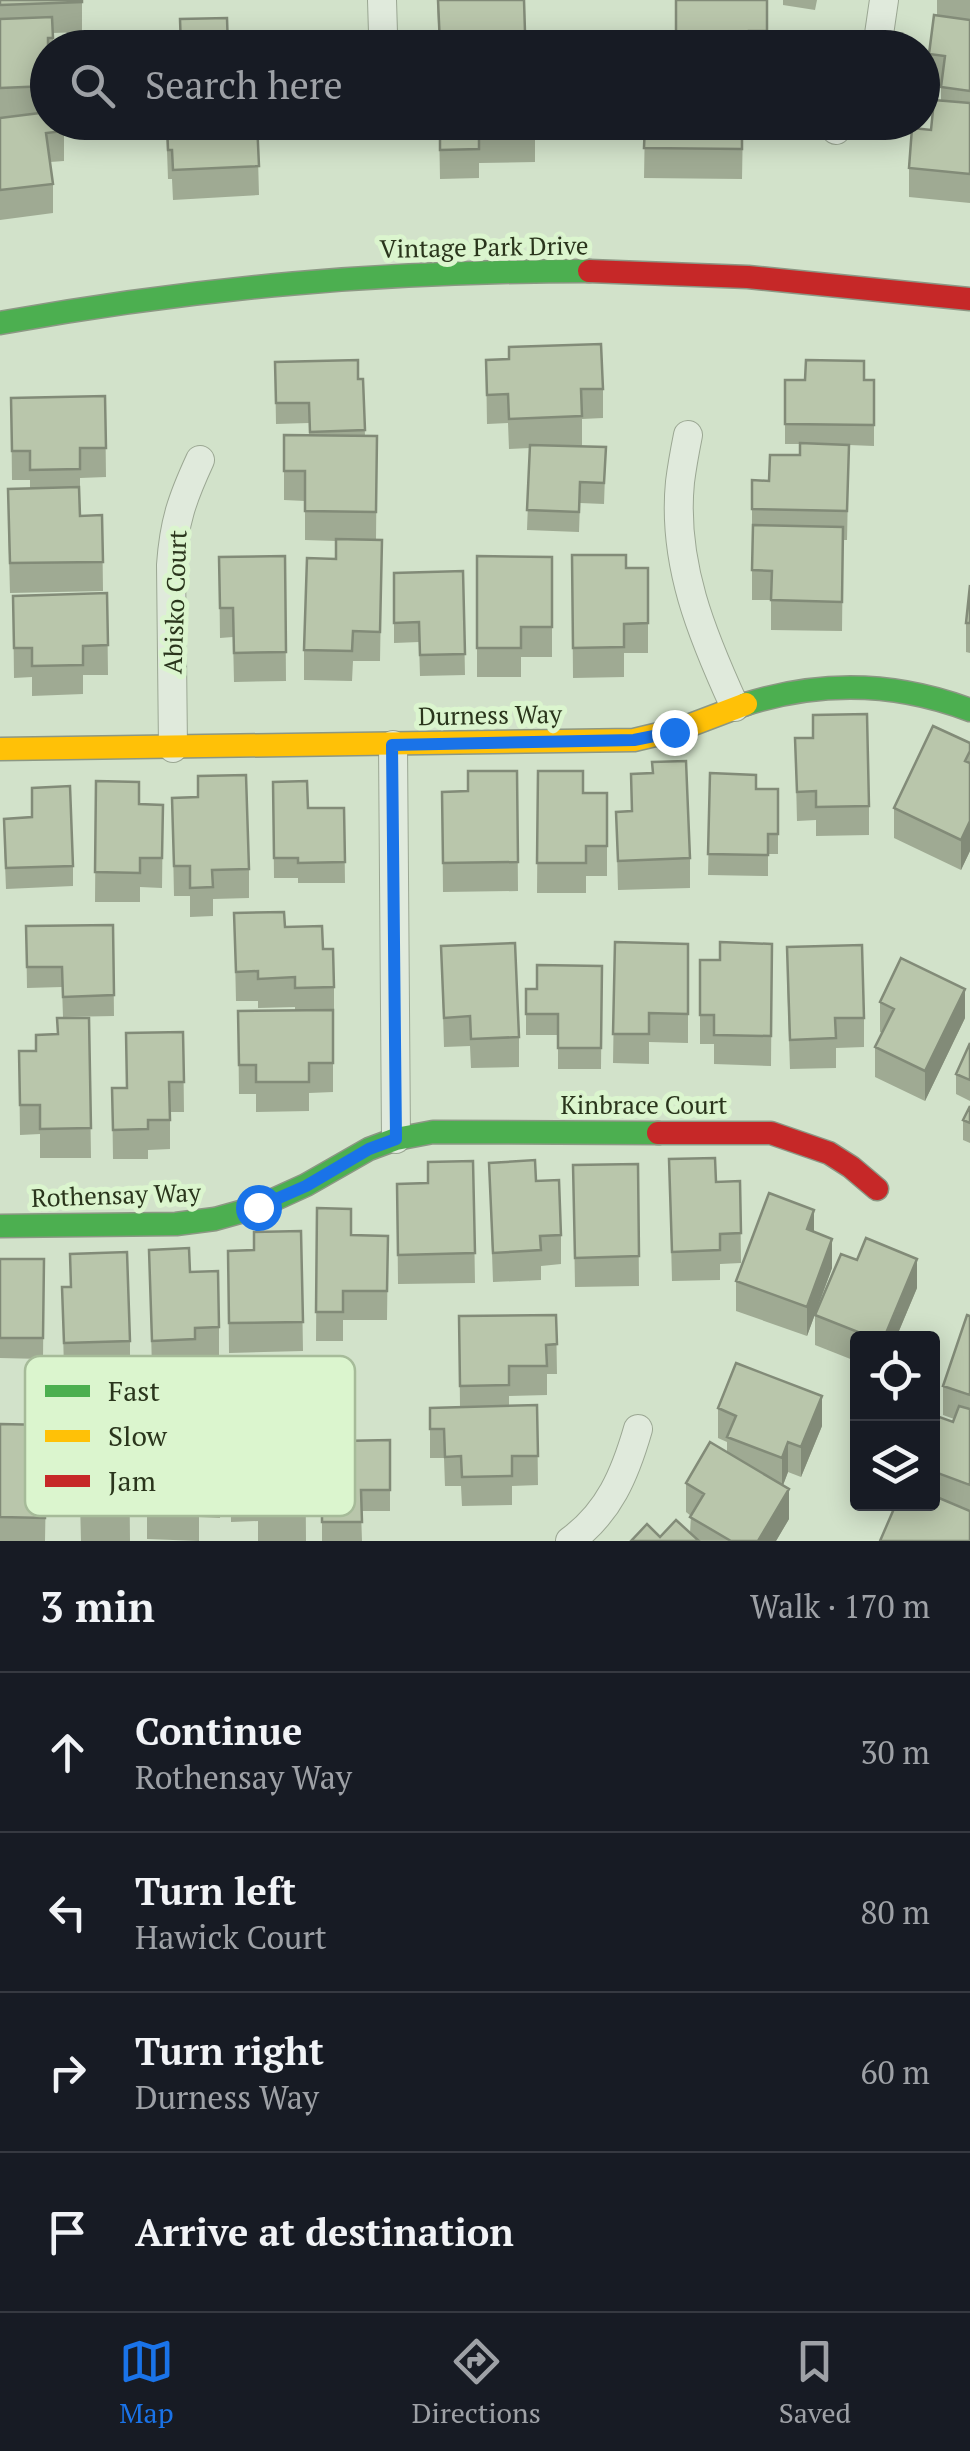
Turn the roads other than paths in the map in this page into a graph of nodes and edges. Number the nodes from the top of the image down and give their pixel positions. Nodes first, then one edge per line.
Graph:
1 (382, 0) edge
2 (884, 0) edge
3 (381, 30) edge
4 (880, 30) edge
5 (970, 299) edge
6 (0, 323) edge
7 (688, 435) dead end
8 (200, 460) dead end
9 (735, 707) junction
10 (970, 710) edge
11 (392, 745) junction
12 (173, 748) junction
13 (0, 749) edge
14 (396, 1139) junction
15 (877, 1189) dead end
16 (0, 1226) edge
17 (638, 1430) dead end
18 (570, 1541) edge

1 - 3 street
2 - 4 street
5 - 6 street, Vintage Park Drive
7 - 9 street
8 - 12 street, Abisko Court
9 - 10 street, Durness Way
9 - 11 street, Durness Way
11 - 12 street, Durness Way
11 - 14 street
12 - 13 street, Durness Way
14 - 15 street, Kinbrace Court
14 - 16 street, Rothensay Way
17 - 18 street

